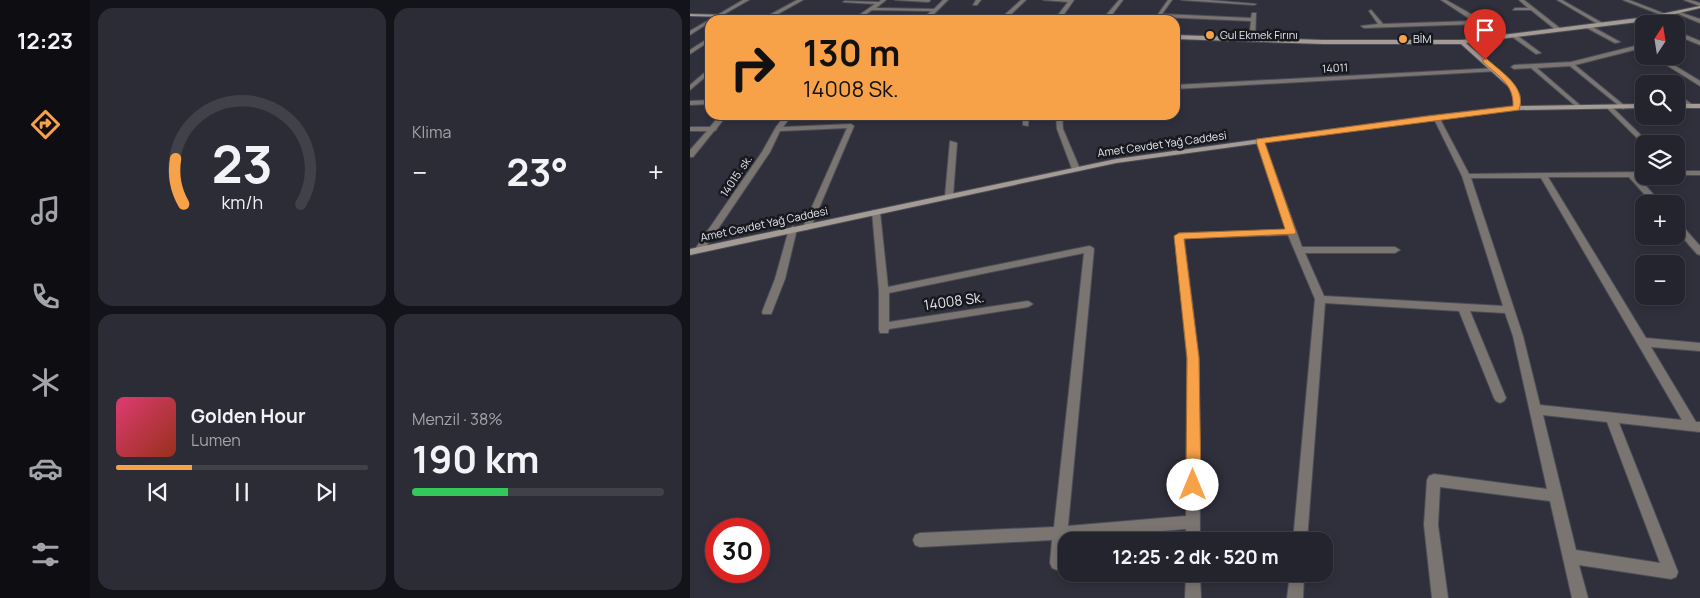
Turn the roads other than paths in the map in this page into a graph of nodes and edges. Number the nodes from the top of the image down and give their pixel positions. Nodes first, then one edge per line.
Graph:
1 (747, 0) edge
2 (801, 0) edge
3 (897, 0) edge
4 (946, 0) edge
5 (1024, 0) edge
6 (1045, 0) edge
7 (1121, 0) edge
8 (1170, 0) edge
9 (1183, 0) edge
10 (1443, 0) edge
11 (1521, 0) edge
12 (1559, 0) edge
13 (1625, 0) edge
14 (1686, 0) edge
15 (882, 1) edge
16 (928, 1) dead end
17 (1072, 1) edge
18 (845, 2) dead end
19 (1254, 2) edge
20 (1699, 8) edge
21 (871, 9) junction
22 (1515, 9) dead end
23 (1533, 9) junction
24 (936, 10) junction
25 (1371, 11) dead end
26 (1678, 12) junction
27 (690, 15) edge
28 (719, 15) edge
29 (773, 15) edge
30 (862, 15) edge
31 (930, 15) edge
32 (1008, 15) edge
33 (1061, 15) edge
34 (1109, 15) edge
35 (1159, 15) edge
36 (1666, 15) joint
37 (705, 16) edge
38 (1180, 18) edge
39 (1253, 20) junction
40 (1635, 21) edge
41 (1700, 21) edge
42 (1479, 22) junction
43 (705, 23) edge
44 (1381, 25) junction
45 (1603, 25) junction
46 (1364, 26) dead end
47 (1589, 27) junction
48 (1559, 30) junction
49 (690, 33) edge
50 (1510, 36) junction
51 (1180, 37) edge
52 (1685, 37) edge
53 (1252, 40) junction
54 (705, 42) edge
55 (1462, 42) junction
56 (1617, 42) dead end
57 (1700, 43) edge
58 (1635, 48) edge
59 (690, 52) edge
60 (1538, 52) dead end
61 (1571, 64) junction
62 (1669, 65) edge
63 (1532, 66) junction
64 (1514, 67) dead end
65 (1496, 70) junction
66 (705, 74) edge
67 (1700, 84) edge
68 (1180, 87) edge
69 (690, 88) edge
70 (705, 102) edge
71 (1685, 102) edge
72 (690, 103) edge
73 (1635, 106) edge
74 (1685, 106) edge
75 (1691, 106) junction
76 (1700, 106) edge
77 (1579, 107) junction
78 (1609, 107) junction
79 (1623, 107) junction
80 (1517, 108) junction
81 (1436, 117) junction
82 (720, 120) edge
83 (785, 120) edge
84 (1026, 120) edge
85 (1059, 120) edge
86 (1026, 125) dead end
87 (714, 129) junction
88 (778, 129) junction
89 (690, 130) edge
90 (1639, 135) edge
91 (1260, 141) junction
92 (953, 143) dead end
93 (690, 155) edge
94 (1076, 169) junction
95 (1685, 172) edge
96 (1700, 173) edge
97 (1631, 174) junction
98 (1635, 174) edge
99 (1544, 175) junction
100 (1466, 176) junction
101 (1650, 195) edge
102 (949, 196) junction
103 (876, 212) junction
104 (807, 226) junction
105 (793, 230) junction
106 (1291, 232) junction
107 (1685, 234) edge
108 (700, 249) junction
109 (1299, 250) junction
110 (1395, 250) dead end
111 (690, 252) edge
112 (1700, 252) edge
113 (884, 291) junction
114 (1320, 299) junction
115 (1028, 304) dead end
116 (1463, 307) junction
117 (1510, 310) junction
118 (767, 312) dead end
119 (1642, 342) junction
120 (1700, 347) edge
121 (1500, 398) dead end
122 (1536, 409) junction
123 (1611, 417) junction
124 (1696, 426) edge
125 (1556, 496) junction
126 (1194, 522) junction
127 (1060, 532) edge
128 (1072, 532) edge
129 (1194, 532) edge
130 (1301, 532) edge
131 (1058, 533) edge
132 (920, 540) dead end
133 (1058, 553) edge
134 (1570, 556) junction
135 (1057, 563) dead end
136 (1193, 582) edge
137 (1296, 582) edge
138 (1193, 598) edge
139 (1295, 598) edge
140 (1440, 598) edge
141 (1580, 598) edge

1 - 28 street
2 - 29 street
3 - 16 street
4 - 24 street
5 - 32 street
6 - 17 street
7 - 34 street
8 - 35 street
9 - 19 street
10 - 42 street
11 - 23 street
12 - 45 street
13 - 36 street
14 - 20 street
15 - 18 street
15 - 21 street
17 - 33 street
19 - 39 street
20 - 26 main road
21 - 24 street
21 - 30 street
22 - 23 street
23 - 48 street
24 - 31 street
25 - 44 street
26 - 36 main road
26 - 41 street
27 - 37 main road
38 - 39 street
39 - 53 street
40 - 45 main road
42 - 44 street
42 - 50 street
43 - 49 street
44 - 46 street
45 - 47 main road
47 - 48 main road
47 - 56 street
48 - 50 main road
50 - 55 main road
50 - 60 street
51 - 53 main road
52 - 57 street
53 - 55 main road
54 - 59 street
55 - 65 main road
58 - 61 street
61 - 63 street
61 - 79 street
62 - 67 street
63 - 64 street
63 - 77 street
65 - 68 street, 14011
65 - 80 main road
66 - 69 street
70 - 72 street
71 - 75 street
73 - 79 main road, Amet Cevdet Yağ Caddesi
74 - 75 main road
75 - 76 main road
77 - 78 main road, Amet Cevdet Yağ Caddesi
77 - 80 main road, Amet Cevdet Yağ Caddesi
78 - 79 main road, Amet Cevdet Yağ Caddesi
78 - 90 street
80 - 81 main road, Amet Cevdet Yağ Caddesi
81 - 91 main road, Amet Cevdet Yağ Caddesi
81 - 100 street
82 - 87 street
83 - 88 street, 14015. sk.
84 - 86 street
85 - 94 street
87 - 89 street
87 - 93 street
88 - 104 street
88 - 108 street, 14015. sk.
91 - 94 main road, Amet Cevdet Yağ Caddesi
91 - 106 street
92 - 102 street
94 - 102 main road, Amet Cevdet Yağ Caddesi
95 - 96 street
97 - 98 street
97 - 99 street
97 - 101 street
99 - 100 street
99 - 119 street
100 - 117 street
102 - 103 main road, Amet Cevdet Yağ Caddesi
103 - 104 main road, Amet Cevdet Yağ Caddesi
103 - 113 street
104 - 105 main road, Amet Cevdet Yağ Caddesi
105 - 108 main road, Amet Cevdet Yağ Caddesi
105 - 118 street
106 - 109 street
106 - 126 street
107 - 112 street
108 - 111 main road, Amet Cevdet Yağ Caddesi
109 - 110 street
109 - 114 street
113 - 115 street, 14008 Sk.
113 - 127 street
114 - 116 street
114 - 130 street
116 - 117 street
116 - 121 street
117 - 122 street
119 - 120 street
119 - 124 street
122 - 123 street
122 - 125 street
123 - 124 street
123 - 134 street
125 - 134 street
125 - 140 street
126 - 128 street
126 - 129 street
131 - 132 street
133 - 135 street
134 - 141 street
136 - 138 street
137 - 139 street

